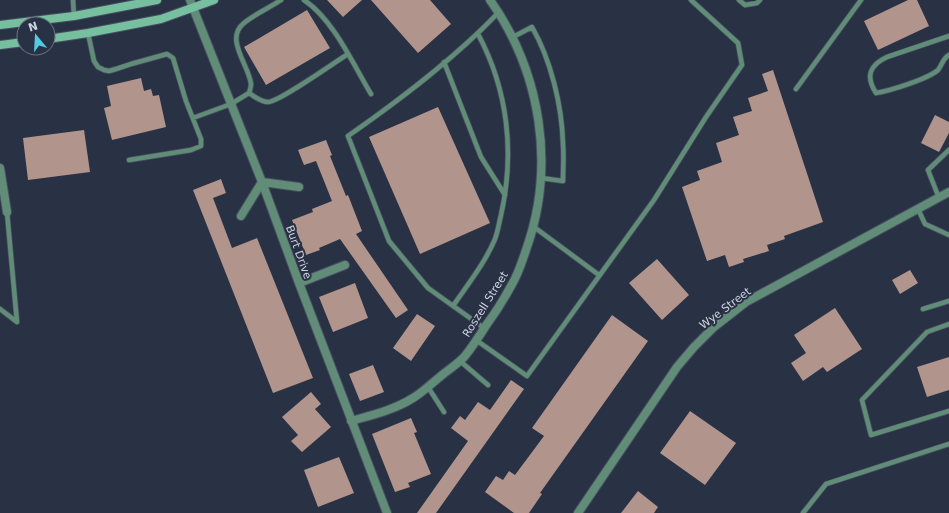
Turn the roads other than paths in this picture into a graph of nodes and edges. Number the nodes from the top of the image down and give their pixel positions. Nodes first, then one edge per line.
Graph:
1 (73, 0) edge
2 (157, 0) edge
3 (190, 0) edge
4 (214, 0) edge
5 (281, 0) edge
6 (304, 0) edge
7 (691, 0) edge
8 (739, 0) edge
9 (760, 0) edge
10 (861, 0) edge
11 (493, 2) edge
12 (193, 8) junction
13 (499, 12) junction
14 (74, 16) junction
15 (0, 25) edge
16 (88, 33) junction
17 (478, 34) junction
18 (949, 36) edge
19 (56, 37) edge
20 (513, 37) junction
21 (16, 43) edge
22 (0, 45) edge
23 (348, 54) junction
24 (949, 55) edge
25 (444, 62) junction
26 (796, 89) dead end
27 (249, 93) junction
28 (371, 94) dead end
29 (231, 104) junction
30 (193, 118) junction
31 (949, 150) edge
32 (129, 160) dead end
33 (0, 168) edge
34 (541, 178) junction
35 (1, 182) edge
36 (262, 182) junction
37 (299, 187) dead end
38 (949, 192) edge
39 (505, 195) junction
40 (939, 198) junction
41 (918, 209) junction
42 (7, 212) joint
43 (241, 216) dead end
44 (534, 227) junction
45 (949, 235) edge
46 (345, 265) dead end
47 (599, 275) junction
48 (299, 283) junction
49 (949, 301) edge
50 (453, 306) junction
51 (0, 309) edge
52 (923, 309) dead end
53 (949, 324) edge
54 (484, 328) junction
55 (476, 340) junction
56 (460, 361) junction
57 (488, 385) dead end
58 (428, 387) junction
59 (949, 411) edge
60 (444, 412) dead end
61 (351, 421) junction
62 (949, 444) edge
63 (387, 513) edge
64 (578, 513) edge
65 (804, 513) edge

1 - 14 lane
2 - 14 main road
3 - 12 street, Burt Drive
4 - 12 main road
5 - 27 lane
6 - 23 lane
7 - 47 lane
8 - 9 lane
10 - 26 lane
11 - 13 street, Roszell Street
12 - 16 main road
12 - 29 street, Burt Drive
13 - 17 lane
13 - 20 street, Roszell Street
14 - 15 main road
16 - 19 main road
16 - 30 lane
17 - 25 lane
17 - 39 lane
18 - 24 lane
20 - 34 street, Roszell Street
20 - 34 lane
21 - 22 main road
23 - 27 lane
23 - 28 lane
25 - 39 lane
25 - 50 lane
27 - 29 lane
29 - 30 lane
29 - 36 street, Burt Drive
30 - 32 lane
31 - 40 lane
33 - 35 street
34 - 44 street, Roszell Street
35 - 42 street
36 - 37 street
36 - 43 street
36 - 48 street, Burt Drive
38 - 40 street, Wye Street
39 - 50 lane
40 - 41 street, Wye Street
41 - 45 lane
41 - 64 street, Wye Street
42 - 51 lane
44 - 47 lane
44 - 54 street, Roszell Street
46 - 48 street
47 - 55 lane
48 - 61 street, Burt Drive
49 - 52 lane
50 - 54 lane
53 - 59 lane
54 - 55 street, Roszell Street
55 - 56 street, Roszell Street
56 - 57 lane
56 - 58 street, Roszell Street
58 - 60 lane
58 - 61 street, Roszell Street
61 - 63 street, Burt Drive
62 - 65 lane

